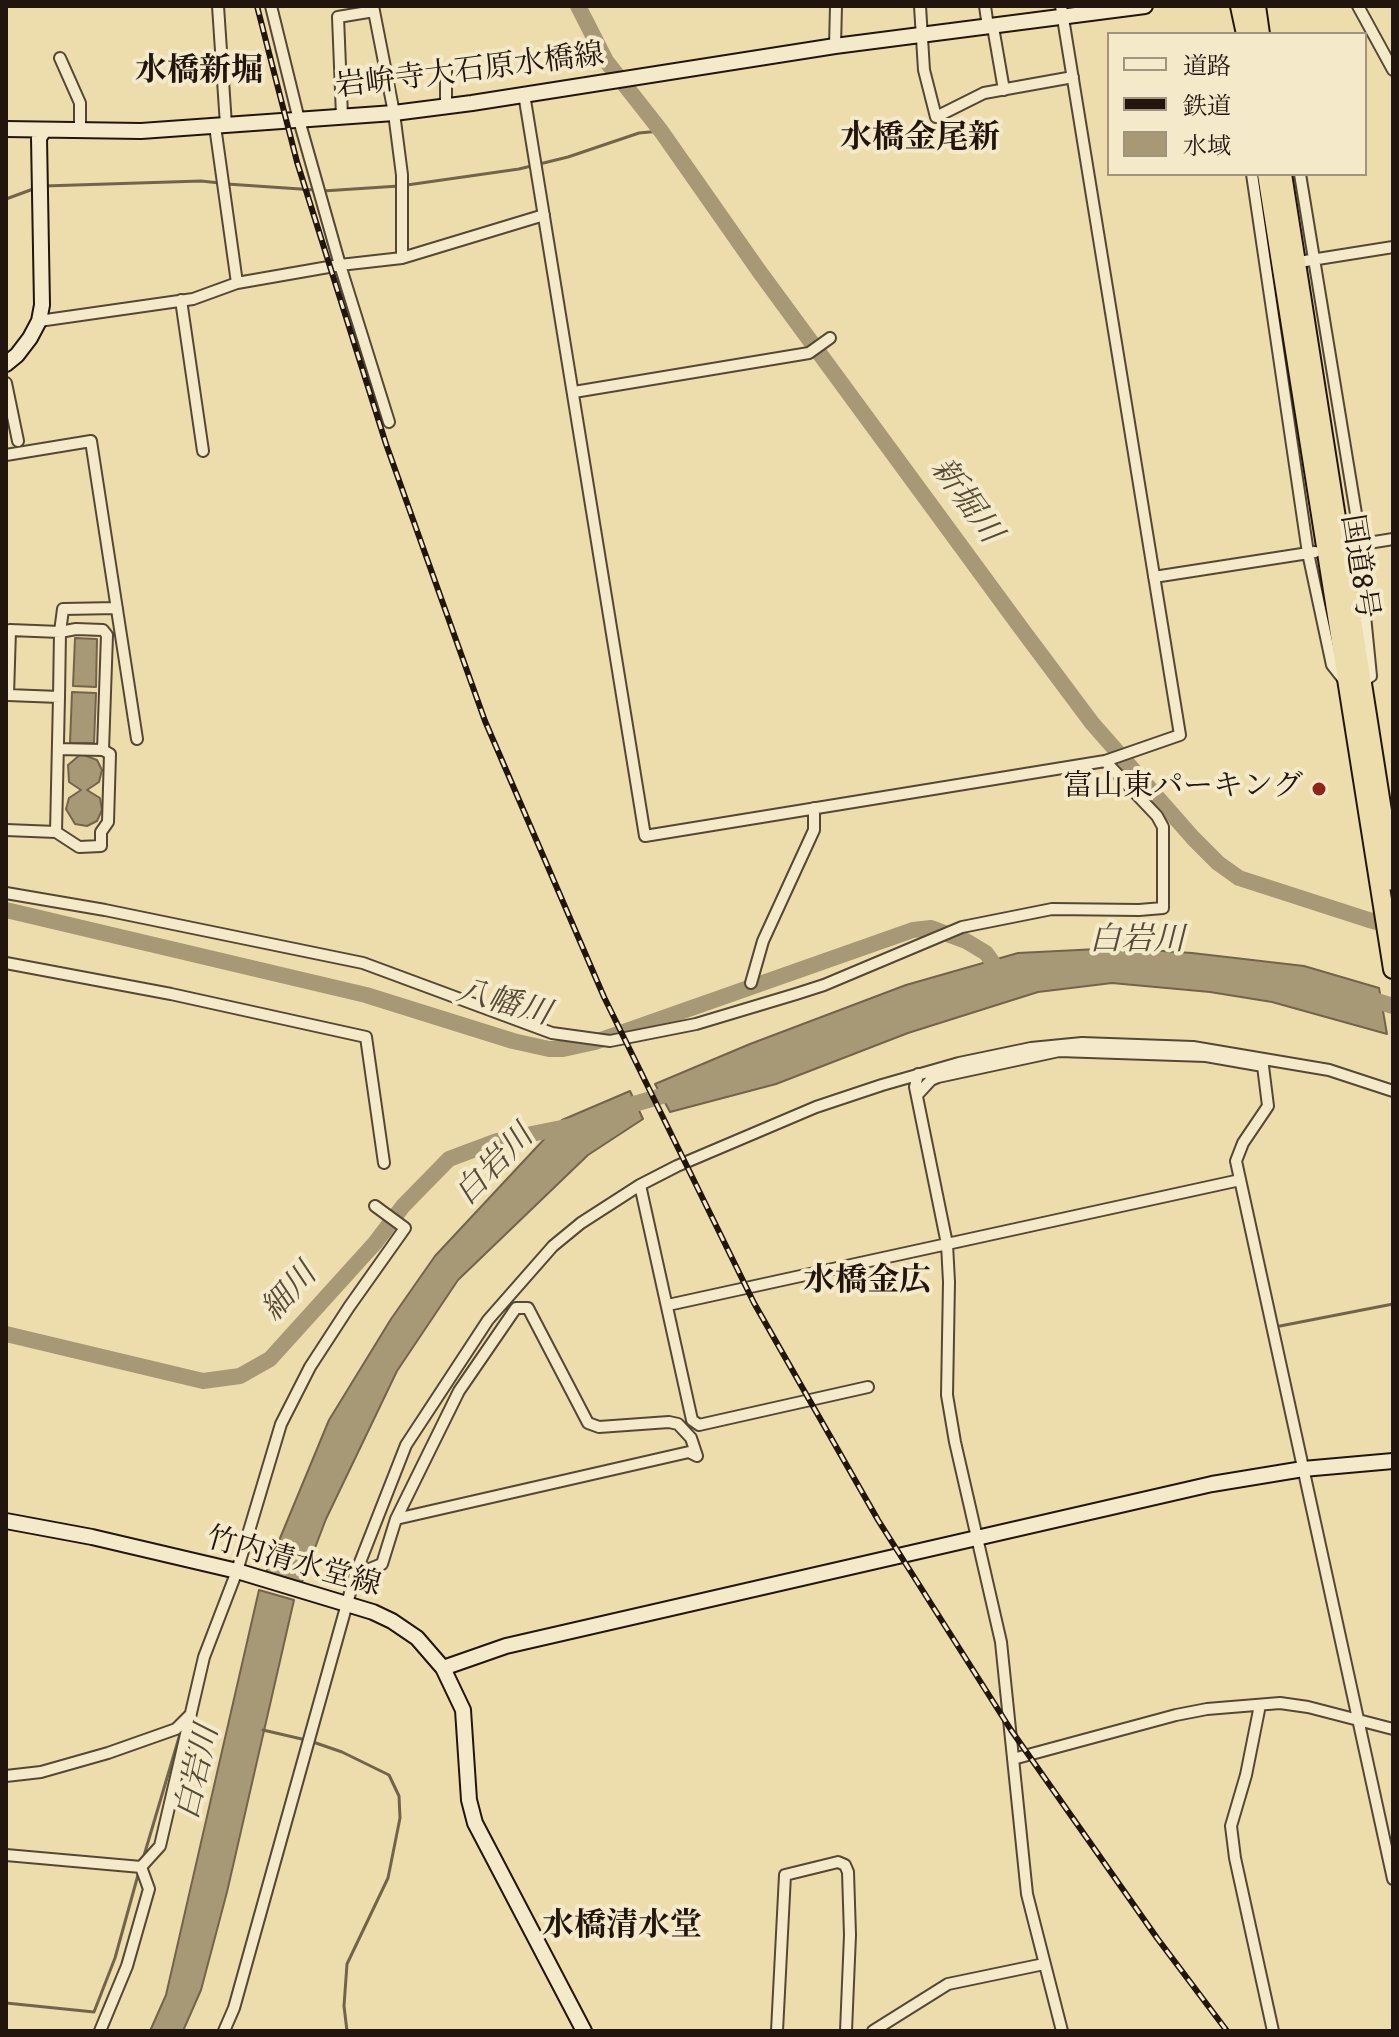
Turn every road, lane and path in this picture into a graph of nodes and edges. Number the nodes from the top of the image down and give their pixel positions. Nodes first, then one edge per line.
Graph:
1 (218, 6) edge
2 (271, 6) edge
3 (836, 6) edge
4 (920, 6) edge
5 (985, 6) edge
6 (1144, 6) edge
7 (1240, 6) edge
8 (1256, 6) edge
9 (1358, 6) edge
10 (373, 9) edge
11 (1062, 12) edge
12 (990, 27) junction
13 (1246, 32) edge
14 (1260, 32) edge
15 (921, 35) junction
16 (835, 46) junction
17 (60, 58) dead end
18 (446, 70) dead end
19 (1393, 70) edge
20 (1073, 77) junction
21 (1004, 90) junction
22 (524, 94) junction
23 (446, 107) junction
24 (394, 113) junction
25 (342, 116) junction
26 (299, 120) junction
27 (221, 126) junction
28 (6, 129) edge
29 (44, 130) junction
30 (80, 131) junction
31 (1252, 176) edge
32 (1267, 176) edge
33 (1282, 176) edge
34 (1300, 176) edge
35 (544, 215) junction
36 (1393, 247) edge
37 (402, 258) junction
38 (1310, 260) junction
39 (340, 265) junction
40 (237, 283) junction
41 (181, 300) junction
42 (39, 321) junction
43 (830, 338) dead end
44 (6, 364) edge
45 (6, 383) edge
46 (574, 392) junction
47 (389, 422) dead end
48 (18, 441) dead end
49 (203, 451) dead end
50 (6, 455) edge
51 (1393, 539) edge
52 (1356, 545) junction
53 (1311, 552) junction
54 (1154, 577) junction
55 (117, 608) junction
56 (60, 632) junction
57 (1355, 683) junction
58 (7, 695) edge
59 (59, 697) junction
60 (137, 739) dead end
61 (58, 749) junction
62 (103, 750) junction
63 (1108, 760) junction
64 (814, 808) junction
65 (6, 830) edge
66 (56, 832) junction
67 (1393, 881) edge
68 (6, 893) edge
69 (6, 963) edge
70 (1393, 969) edge
71 (751, 983) dead end
72 (918, 1074) junction
73 (1393, 1091) edge
74 (918, 1094) junction
75 (384, 1163) dead end
76 (1240, 1180) junction
77 (640, 1185) junction
78 (375, 1206) dead end
79 (947, 1244) junction
80 (668, 1305) junction
81 (868, 1387) dead end
82 (1393, 1461) edge
83 (1303, 1469) junction
84 (396, 1519) junction
85 (6, 1521) edge
86 (978, 1538) junction
87 (237, 1571) junction
88 (355, 1575) junction
89 (345, 1603) junction
90 (443, 1668) junction
91 (1260, 1705) junction
92 (190, 1714) junction
93 (1358, 1721) junction
94 (1393, 1729) edge
95 (1013, 1759) junction
96 (6, 1776) edge
97 (6, 1855) edge
98 (141, 1867) junction
99 (1393, 1879) edge
100 (1044, 1964) junction
101 (100, 2031) edge
102 (224, 2031) edge
103 (584, 2031) edge
104 (777, 2031) edge
105 (846, 2031) edge
106 (873, 2031) edge
107 (1062, 2031) edge
108 (1273, 2031) edge

1 - 27 street
2 - 26 street
3 - 16 street
4 - 15 street
5 - 12 street
6 - 11 main road, 岩峅寺大石原水橋線
7 - 13 highway
8 - 14 highway
9 - 19 street
10 - 24 street
10 - 25 street
11 - 12 main road, 岩峅寺大石原水橋線
11 - 20 street
12 - 15 main road, 岩峅寺大石原水橋線
12 - 21 street
15 - 16 main road, 岩峅寺大石原水橋線
15 - 21 street
16 - 22 main road, 岩峅寺大石原水橋線
17 - 30 street
18 - 23 street
20 - 21 street
20 - 54 street
22 - 23 main road, 岩峅寺大石原水橋線
22 - 35 street
23 - 24 main road, 岩峅寺大石原水橋線
24 - 25 main road, 岩峅寺大石原水橋線
24 - 37 street
25 - 26 main road, 岩峅寺大石原水橋線
26 - 27 main road, 岩峅寺大石原水橋線
26 - 39 street
27 - 30 main road, 岩峅寺大石原水橋線
27 - 40 street
28 - 29 main road, 岩峅寺大石原水橋線
29 - 30 main road, 岩峅寺大石原水橋線
29 - 42 main road
31 - 53 street
32 - 57 highway, 国道8号
33 - 57 highway, 国道8号
34 - 38 street
35 - 37 street
35 - 46 street
36 - 38 street
37 - 39 street
38 - 52 street
39 - 40 street
39 - 47 street
40 - 41 street
41 - 42 street
41 - 49 street
42 - 44 main road
43 - 46 street
45 - 48 street
46 - 64 street
50 - 55 street
51 - 52 street
52 - 57 street
53 - 54 street
53 - 57 street
54 - 63 street
55 - 56 street
55 - 60 street
56 - 58 street
56 - 59 street
56 - 62 street
57 - 67 highway, 国道8号
57 - 70 highway, 国道8号
58 - 59 street
59 - 61 street
61 - 62 street
61 - 66 street
62 - 66 street
63 - 64 street
63 - 68 street
64 - 71 street
65 - 66 street
69 - 75 street
72 - 73 street
72 - 74 street
72 - 77 street
74 - 76 street
74 - 79 street
76 - 79 street
76 - 83 street
77 - 80 street
77 - 88 street
78 - 87 street
79 - 80 street
79 - 86 street
80 - 81 street
82 - 83 main road
83 - 86 main road
83 - 93 street
84 - 84 street
84 - 88 street
85 - 87 main road, 竹内清水堂線
86 - 90 main road
86 - 95 street
87 - 89 main road, 竹内清水堂線
87 - 92 street
88 - 89 street
89 - 90 main road, 竹内清水堂線
89 - 102 street
90 - 103 main road, 竹内清水堂線
91 - 93 street
91 - 95 street
91 - 108 street
92 - 96 street
92 - 98 street
93 - 94 street
93 - 99 street
95 - 100 street
97 - 98 street
98 - 101 street
100 - 106 street
100 - 107 street
104 - 105 street

